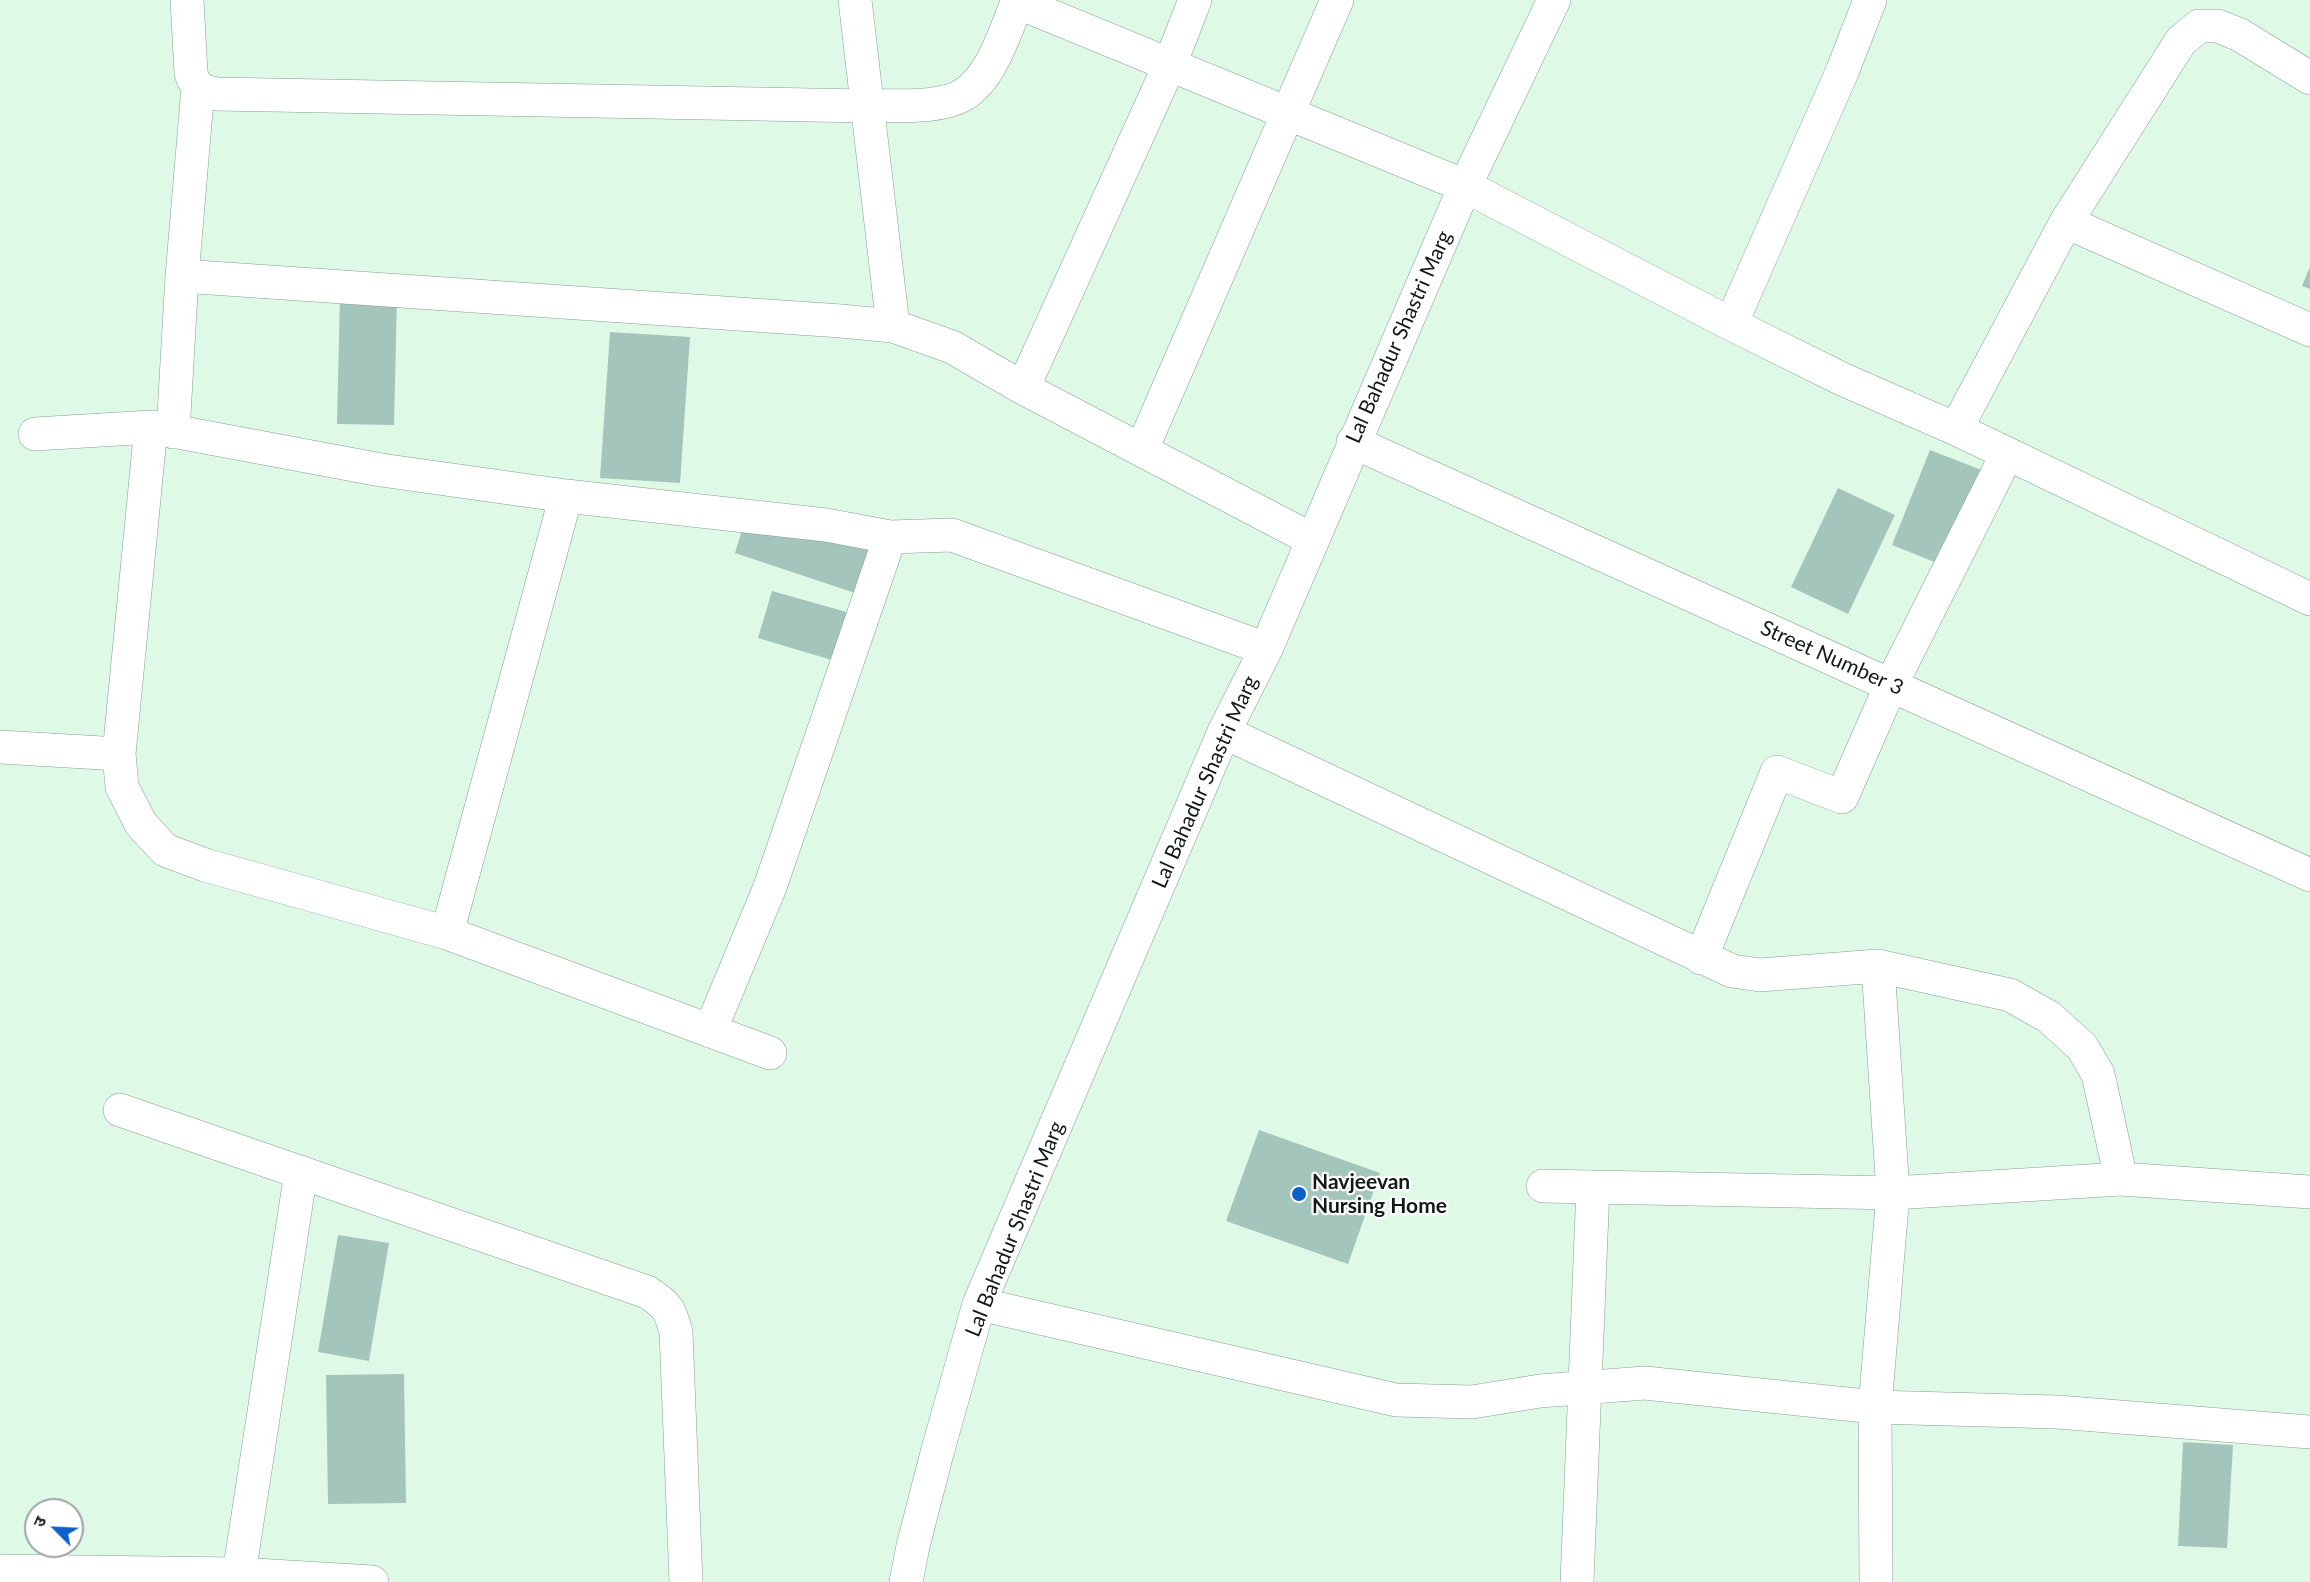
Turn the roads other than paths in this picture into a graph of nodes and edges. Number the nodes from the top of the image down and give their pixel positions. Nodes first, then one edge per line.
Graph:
1 (187, 0) edge
2 (855, 0) edge
3 (1195, 0) edge
4 (1337, 0) edge
5 (1554, 0) edge
6 (1870, 0) edge
7 (1017, 1) edge
8 (1170, 64) junction
9 (2310, 78) edge
10 (198, 88) junction
11 (867, 106) junction
12 (1287, 114) junction
13 (1465, 186) junction
14 (2066, 222) junction
15 (182, 276) junction
16 (1731, 324) junction
17 (893, 326) junction
18 (2310, 330) edge
19 (1023, 387) junction
20 (162, 429) junction
21 (1956, 429) junction
22 (35, 434) dead end
23 (1353, 442) junction
24 (1142, 449) junction
25 (2007, 454) junction
26 (566, 496) junction
27 (890, 537) junction
28 (1313, 540) junction
29 (2310, 599) edge
30 (1266, 649) junction
31 (1891, 685) junction
32 (1224, 732) junction
33 (0, 747) edge
34 (119, 754) junction
35 (2310, 875) edge
36 (447, 933) junction
37 (1701, 958) junction
38 (1878, 966) junction
39 (710, 1031) junction
40 (770, 1053) dead end
41 (120, 1110) dead end
42 (301, 1172) junction
43 (2121, 1179) junction
44 (1543, 1186) dead end
45 (1593, 1187) junction
46 (2310, 1192) edge
47 (1893, 1193) junction
48 (980, 1304) junction
49 (1584, 1388) junction
50 (1875, 1407) junction
51 (2310, 1432) edge
52 (0, 1571) edge
53 (239, 1574) junction
54 (357, 1582) edge
55 (686, 1582) edge
56 (906, 1582) edge
57 (1577, 1582) edge
58 (1876, 1582) edge

1 - 10 street
2 - 11 street
3 - 8 street
4 - 12 street
5 - 13 street, Lal Bahadur Shastri Marg
6 - 16 street
7 - 8 street
7 - 11 street
8 - 12 street
8 - 19 street
9 - 14 street
10 - 11 street
10 - 15 street
11 - 17 street
12 - 13 street
12 - 24 street
13 - 16 street
13 - 23 street, Lal Bahadur Shastri Marg
14 - 18 street
14 - 21 street
15 - 17 street
15 - 20 street
16 - 21 street
17 - 19 street
19 - 24 street
20 - 22 street
20 - 26 street
20 - 34 street
21 - 25 street
23 - 28 street, Lal Bahadur Shastri Marg
23 - 31 street, Street Number 3
24 - 28 street
25 - 29 street
25 - 31 street
26 - 27 street
26 - 36 street
27 - 30 street
27 - 39 street
28 - 30 street, Lal Bahadur Shastri Marg
30 - 32 street, Lal Bahadur Shastri Marg
31 - 35 street, Street Number 3
31 - 37 street
32 - 37 street
32 - 48 street, Lal Bahadur Shastri Marg
33 - 34 street
34 - 36 street
36 - 39 street
37 - 38 street
38 - 43 street
38 - 47 street
39 - 40 street
41 - 42 street
42 - 53 street
42 - 55 street
43 - 46 street
43 - 47 street
44 - 45 street
45 - 47 street
45 - 49 street
47 - 50 street
48 - 49 street
48 - 56 street, Lal Bahadur Shastri Marg
49 - 50 street
49 - 57 street
50 - 51 street
50 - 58 street
52 - 53 street
53 - 54 street

